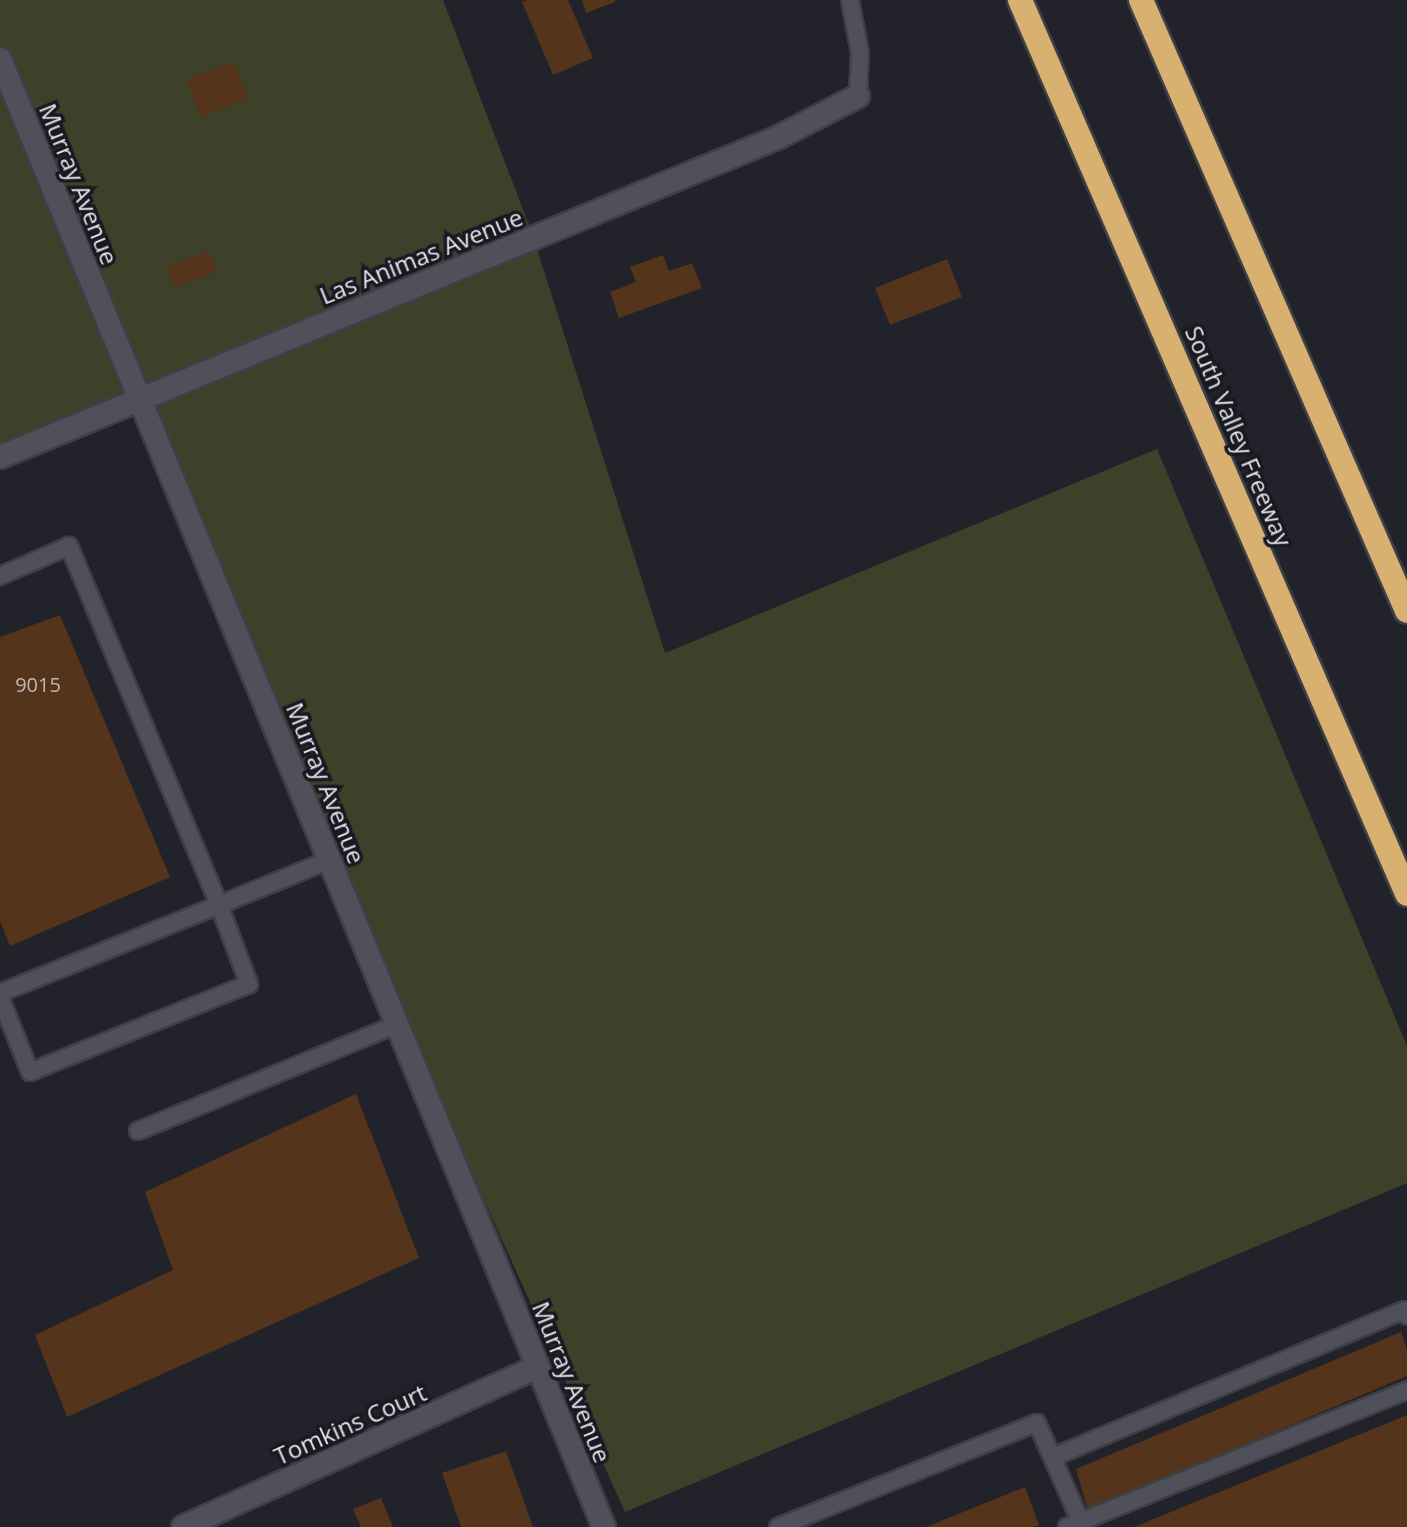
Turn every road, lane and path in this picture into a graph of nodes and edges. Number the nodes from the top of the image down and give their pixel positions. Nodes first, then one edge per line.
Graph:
1 (850, 0) edge
2 (1020, 0) edge
3 (1141, 0) edge
4 (0, 59) edge
5 (858, 96) joint
6 (139, 399) junction
7 (0, 457) edge
8 (0, 576) edge
9 (1407, 611) edge
10 (329, 860) junction
11 (1407, 894) edge
12 (219, 905) junction
13 (0, 995) edge
14 (397, 1024) junction
15 (138, 1131) dead end
16 (1407, 1316) edge
17 (537, 1367) junction
18 (1407, 1390) edge
19 (1053, 1457) junction
20 (1077, 1525) edge
21 (183, 1527) edge
22 (604, 1527) edge
23 (778, 1527) edge

1 - 5 lane
2 - 11 highway, South Valley Freeway
3 - 9 highway
4 - 6 street, Murray Avenue
5 - 6 street, Las Animas Avenue
6 - 7 street, Las Animas Avenue
6 - 10 street, Murray Avenue
8 - 12 lane
10 - 12 lane
10 - 14 street, Murray Avenue
12 - 13 lane
12 - 13 lane
14 - 15 lane
14 - 17 street, Murray Avenue
16 - 19 lane
17 - 21 street, Tomkins Court
17 - 22 street, Murray Avenue
18 - 20 lane
19 - 20 lane
19 - 23 lane

